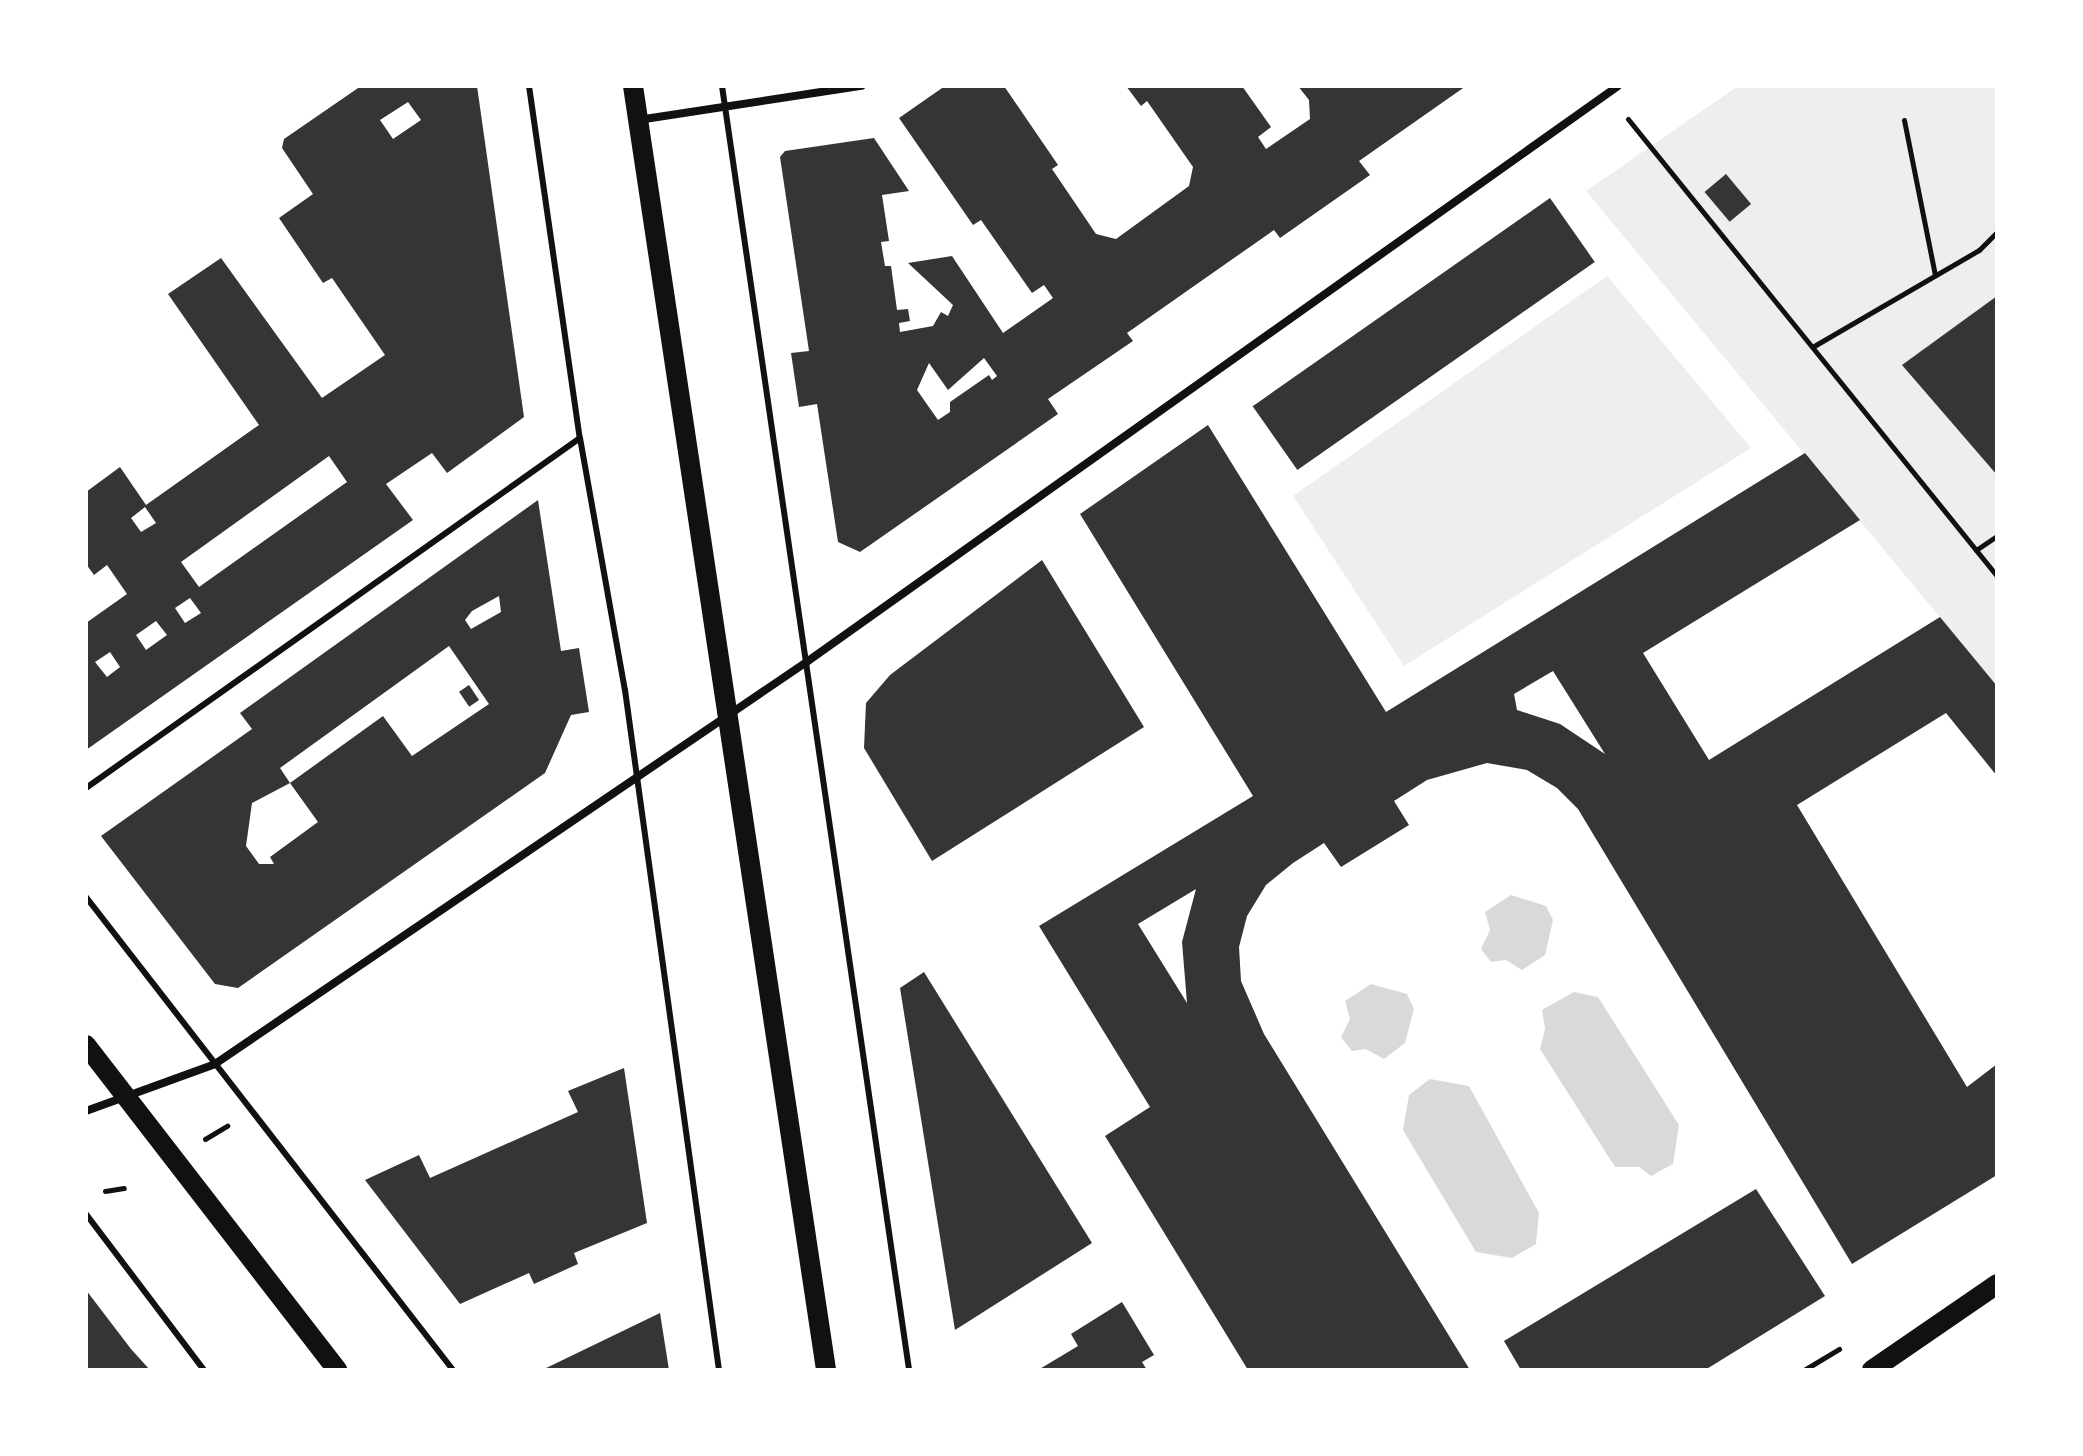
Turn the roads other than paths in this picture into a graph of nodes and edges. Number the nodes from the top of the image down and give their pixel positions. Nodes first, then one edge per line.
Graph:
1 (529, 86) edge
2 (633, 86) edge
3 (722, 86) edge
4 (861, 86) edge
5 (1618, 86) edge
6 (726, 109) junction
7 (638, 120) junction
8 (580, 438) junction
9 (808, 661) junction
10 (724, 717) junction
11 (637, 775) junction
12 (86, 788) edge
13 (86, 897) edge
14 (86, 1045) edge
15 (215, 1064) junction
16 (125, 1097) junction
17 (86, 1111) edge
18 (86, 1214) edge
19 (1997, 1284) edge
20 (451, 1369) edge
21 (204, 1370) edge
22 (337, 1370) edge
23 (719, 1370) edge
24 (826, 1370) edge
25 (909, 1370) edge
26 (1872, 1370) edge

1 - 8 lane
2 - 7 main road
3 - 6 lane
4 - 6 street
5 - 9 street
6 - 7 street
6 - 9 lane
7 - 10 main road
8 - 11 lane
8 - 12 lane
9 - 10 street
9 - 25 lane
10 - 11 street
10 - 24 main road
11 - 15 street
11 - 23 lane
13 - 15 lane
14 - 16 main road
15 - 16 street
15 - 20 lane
16 - 17 street
16 - 22 main road
18 - 21 lane
19 - 26 main road

